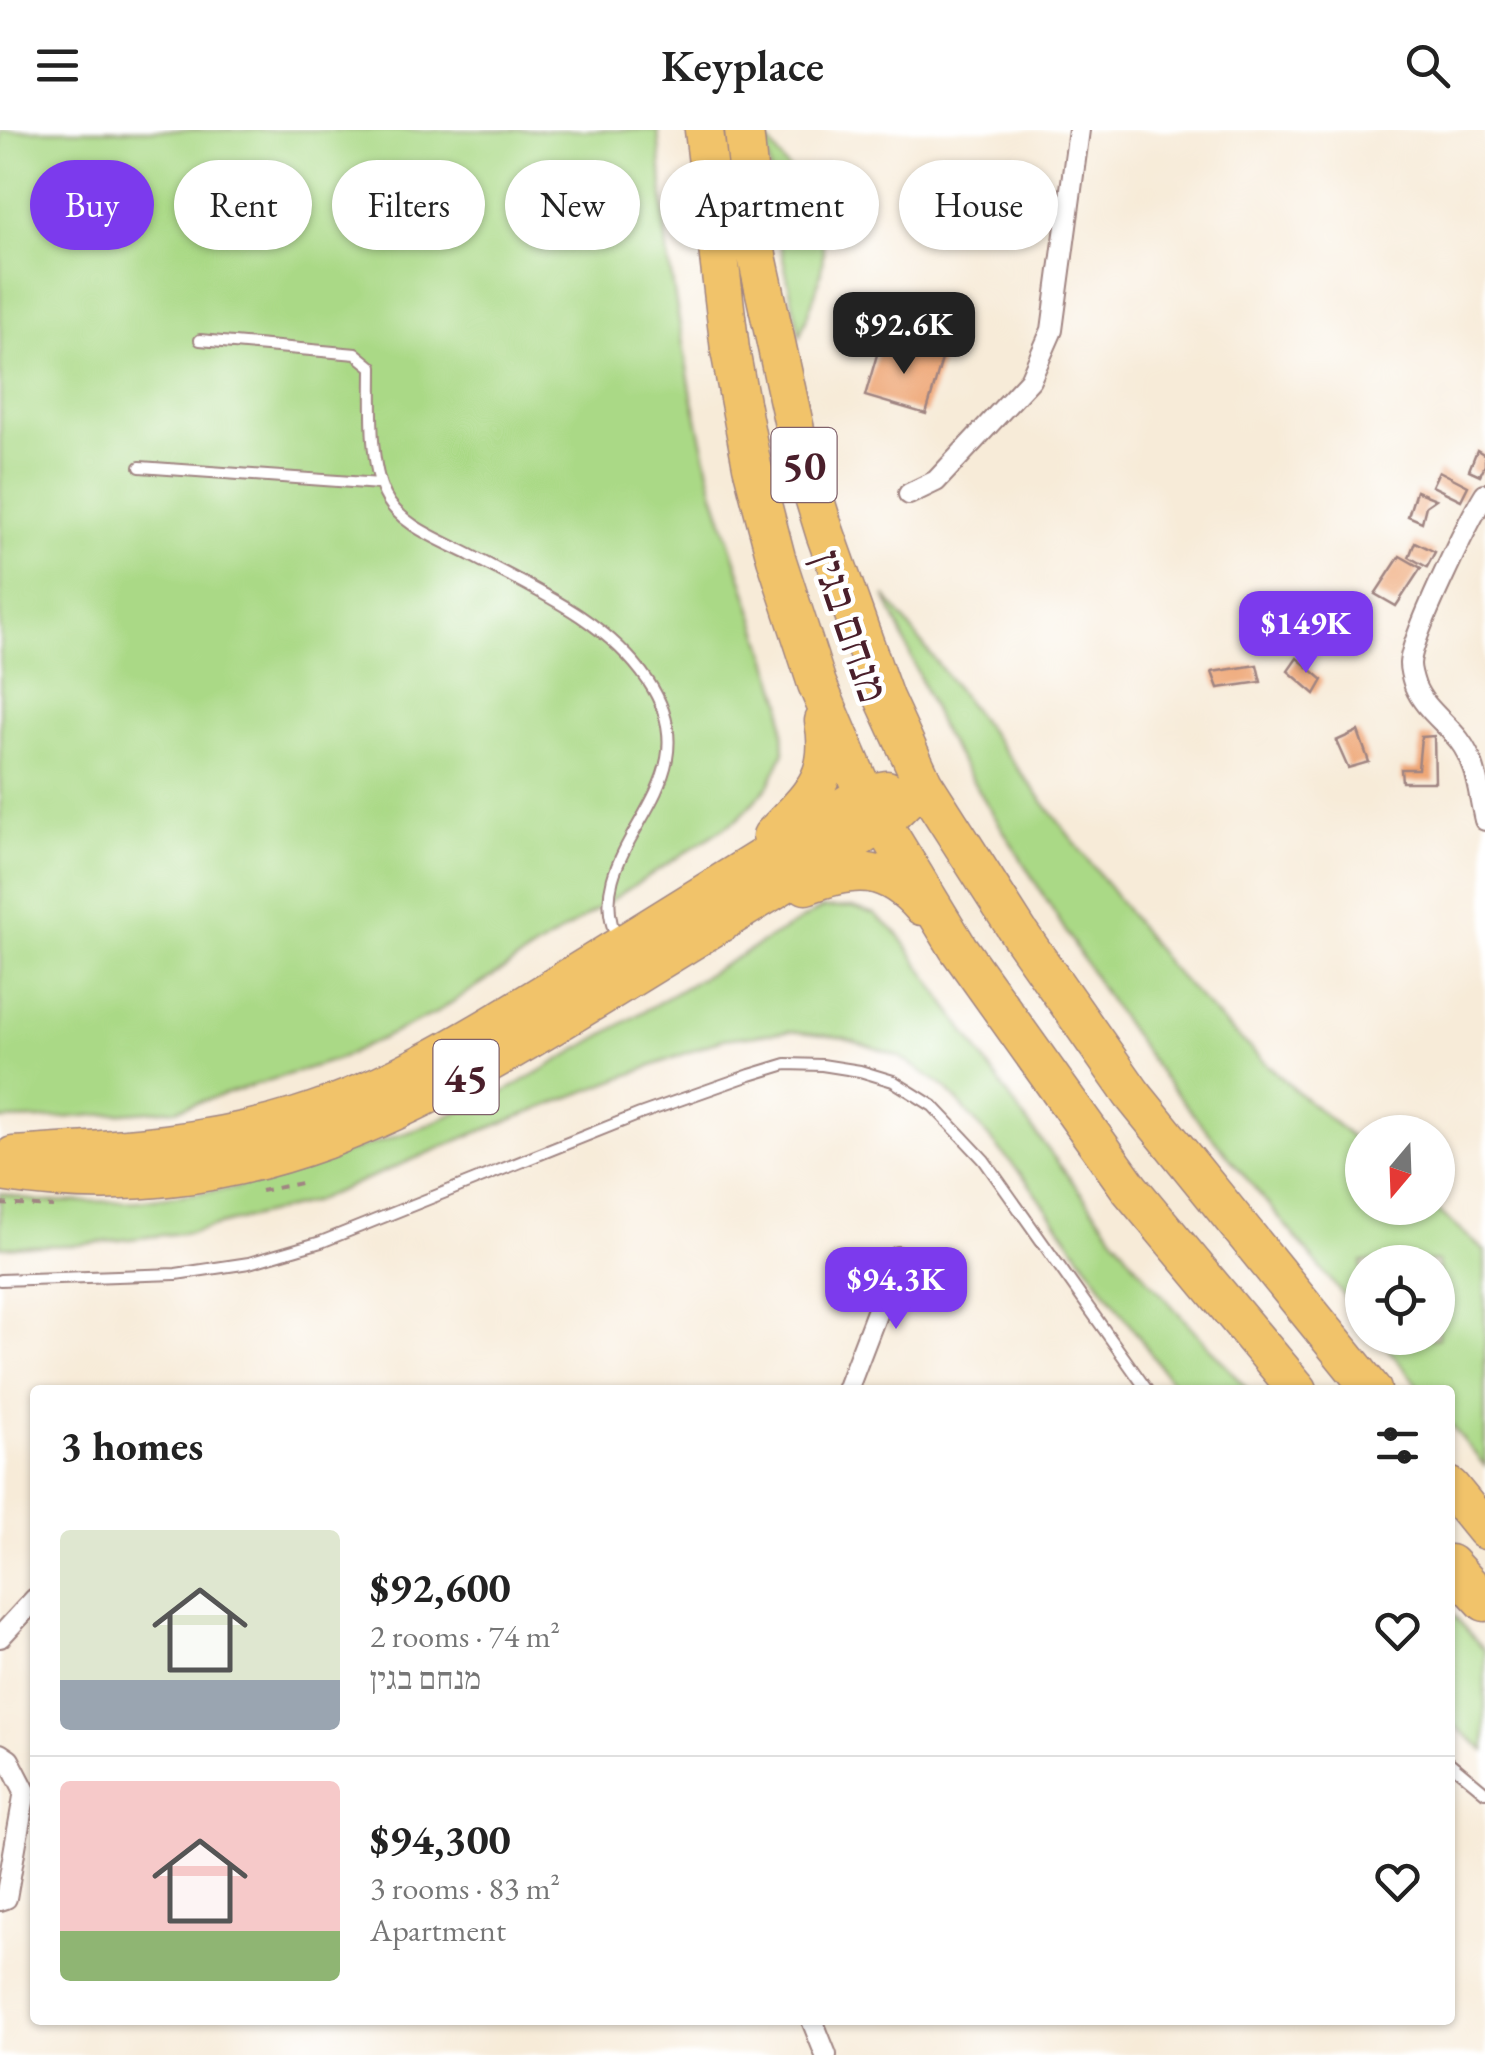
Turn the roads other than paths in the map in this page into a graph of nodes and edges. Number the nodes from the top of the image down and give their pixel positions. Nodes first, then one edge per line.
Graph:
1 (704, 130) edge
2 (744, 130) edge
3 (1080, 130) edge
4 (200, 340) dead end
5 (140, 467) dead end
6 (380, 484) junction
7 (910, 494) dead end
8 (1485, 494) edge
9 (816, 684) junction
10 (924, 783) junction
11 (872, 809) junction
12 (1485, 820) edge
13 (737, 893) junction
14 (620, 946) junction
15 (958, 948) junction
16 (0, 1157) edge
17 (0, 1172) edge
18 (898, 1257) dead end
19 (0, 1280) edge
20 (849, 1385) edge
21 (1142, 1385) edge
22 (1294, 1385) edge
23 (1368, 1385) edge
24 (1455, 1492) edge
25 (1485, 1530) edge
26 (1455, 1569) edge
27 (1485, 1602) edge
28 (30, 1604) edge
29 (0, 1637) edge
30 (0, 1754) edge
31 (1455, 1766) edge
32 (1485, 1792) edge
33 (0, 1900) edge
34 (814, 2025) edge
35 (826, 2055) edge

1 - 9 highway, מנחם בגין / 50
2 - 10 highway, מנחם בגין / 50
3 - 7 street
4 - 6 lane
5 - 6 lane
6 - 14 lane
8 - 12 street
9 - 11 highway, מנחם בגין / 50
9 - 13 highway
10 - 11 highway, 45
10 - 23 highway, מנחם בגין
11 - 13 highway, 45
11 - 15 highway, מנחם בגין
13 - 14 highway, 45
13 - 15 highway
13 - 17 highway, 45
14 - 16 highway, 45
15 - 22 highway
18 - 20 street
19 - 21 lane
24 - 25 highway
26 - 27 highway
28 - 29 street
30 - 33 street
31 - 32 lane
34 - 35 street

